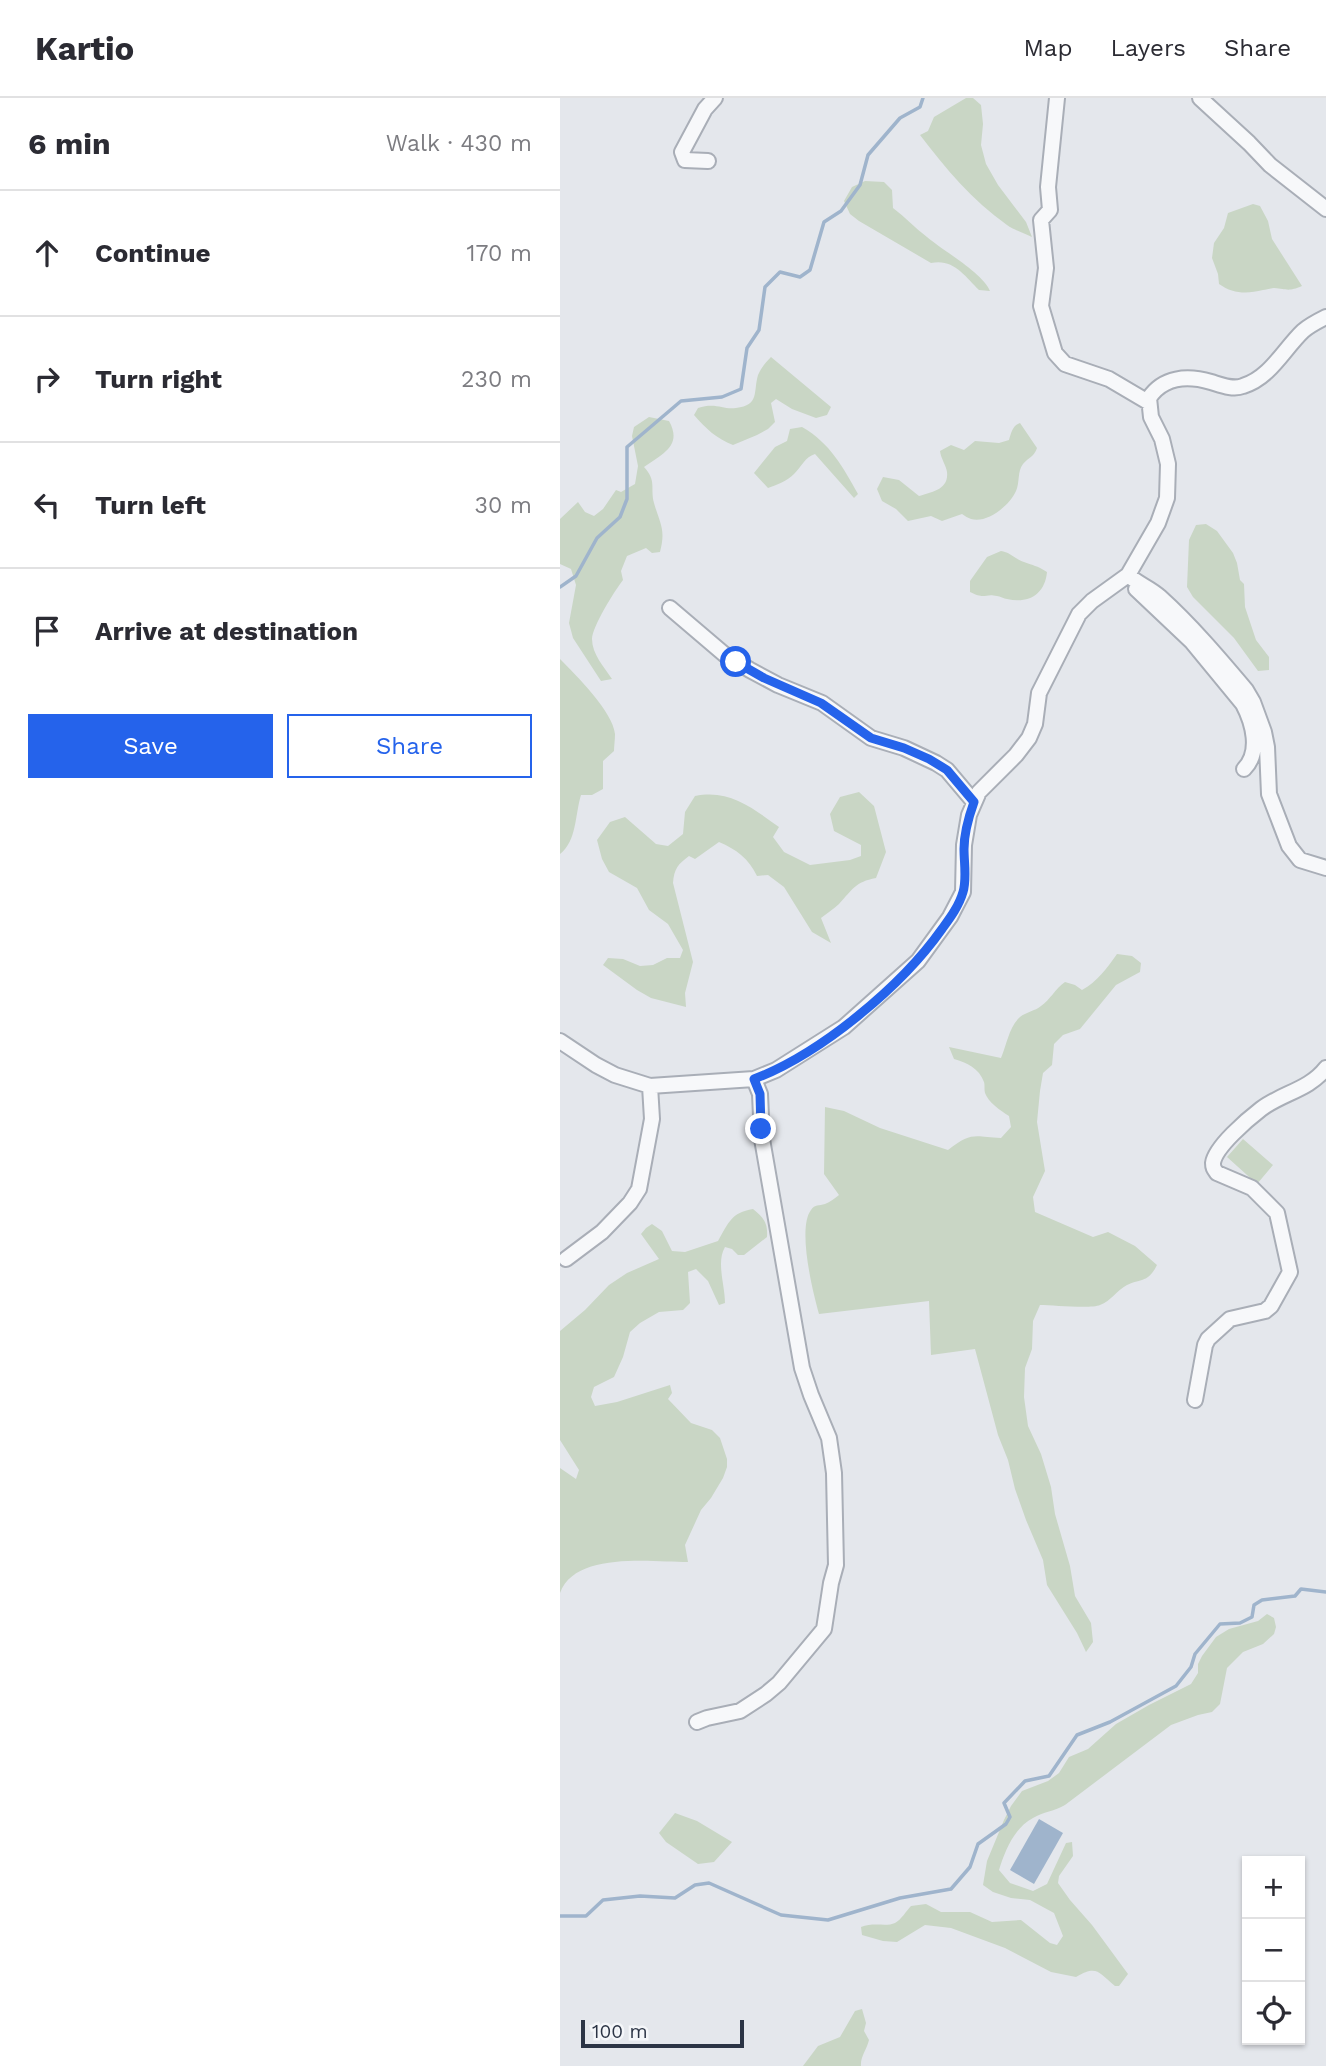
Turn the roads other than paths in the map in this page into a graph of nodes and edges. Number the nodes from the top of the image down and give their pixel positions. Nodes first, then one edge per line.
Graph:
1 (715, 98) edge
2 (1057, 98) edge
3 (1200, 98) edge
4 (708, 161) dead end
5 (1326, 209) edge
6 (1326, 317) edge
7 (1148, 402) junction
8 (1126, 577) junction
9 (670, 608) dead end
10 (1244, 769) dead end
11 (974, 802) junction
12 (1326, 869) edge
13 (560, 1041) edge
14 (1326, 1068) edge
15 (754, 1079) junction
16 (650, 1086) junction
17 (566, 1259) dead end
18 (1195, 1400) dead end
19 (697, 1722) dead end

1 - 4 street
2 - 7 street
3 - 5 street
6 - 7 street
7 - 8 street
8 - 10 street
8 - 11 street
8 - 12 street
9 - 11 street
11 - 15 street
13 - 16 street
14 - 18 street
15 - 16 street
15 - 19 street
16 - 17 street

